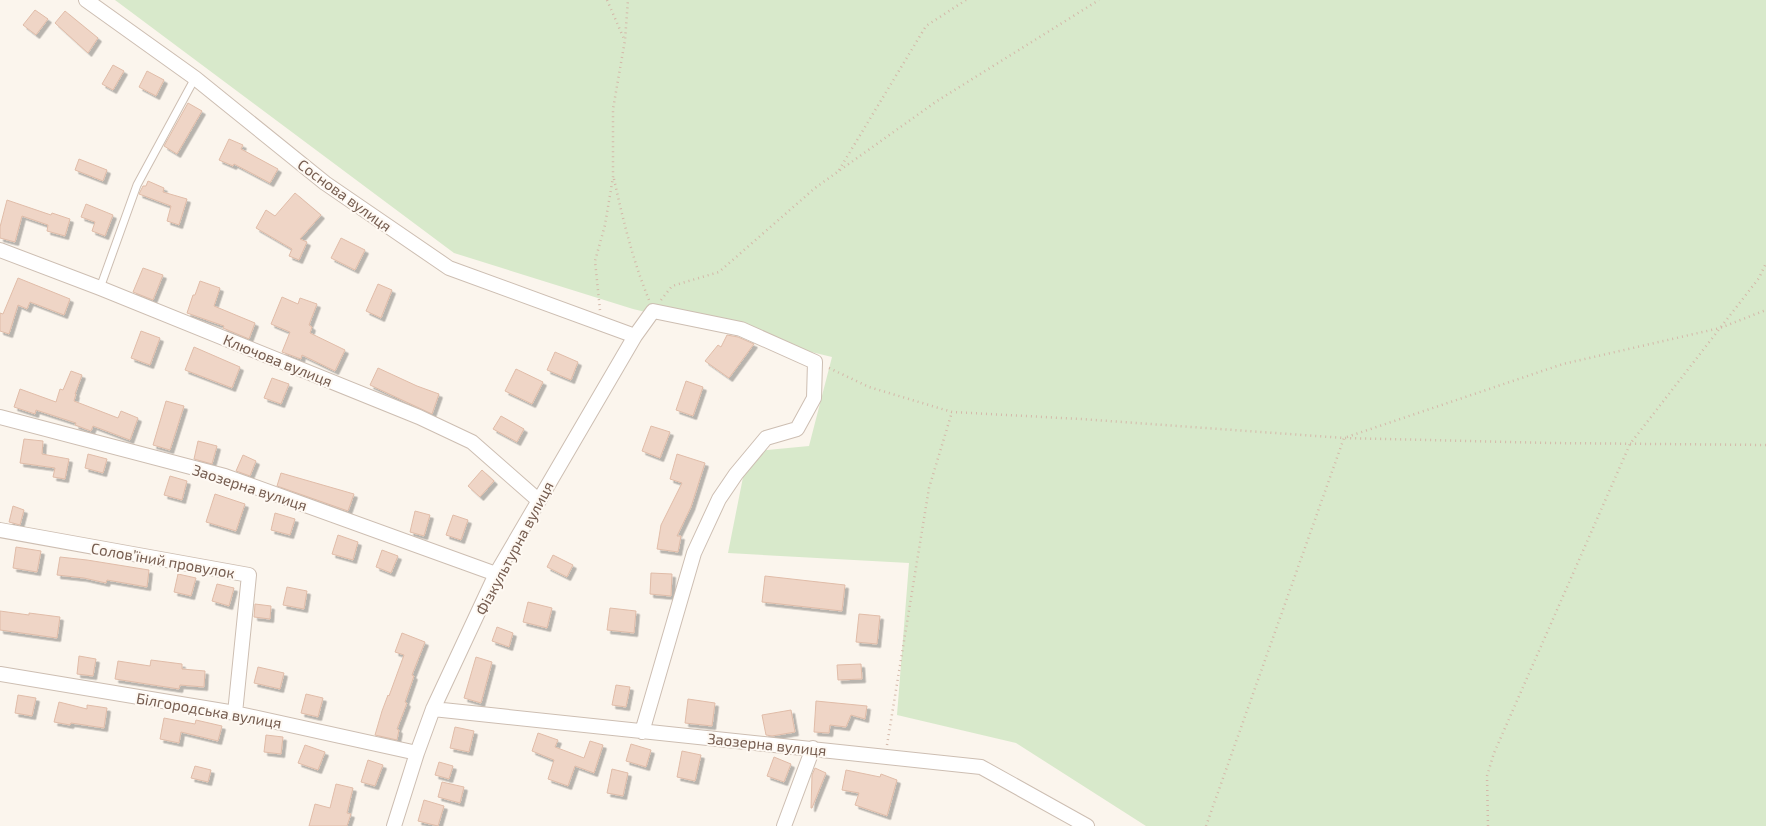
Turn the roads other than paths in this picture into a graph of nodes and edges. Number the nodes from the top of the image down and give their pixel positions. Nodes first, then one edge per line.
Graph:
1 (86, 0) edge
2 (195, 78) junction
3 (0, 250) edge
4 (100, 288) junction
5 (635, 336) junction
6 (0, 417) edge
7 (538, 500) junction
8 (0, 530) edge
9 (496, 574) junction
10 (0, 674) edge
11 (433, 709) junction
12 (235, 713) junction
13 (642, 732) junction
14 (813, 748) junction
15 (417, 753) junction
16 (394, 826) edge
17 (784, 826) edge
18 (1086, 826) edge

1 - 2 street, Соснова вулиця
2 - 4 lane
2 - 5 street, Соснова вулиця
3 - 4 street, Ключова вулиця
4 - 7 street, Ключова вулиця
5 - 7 street, Фізкультурна вулиця
5 - 13 street, Фізкультурна вулиця
6 - 9 street, Заозерна вулиця
7 - 9 street, Фізкультурна вулиця
8 - 12 street, Соловʼїний провулок
9 - 11 street, Фізкультурна вулиця
10 - 12 street, Білгородська вулиця
11 - 13 street, Заозерна вулиця
11 - 15 street, Фізкультурна вулиця
12 - 15 street, Білгородська вулиця
13 - 14 street, Заозерна вулиця
14 - 17 street
14 - 18 street, Заозерна вулиця
15 - 16 street, Фізкультурна вулиця

